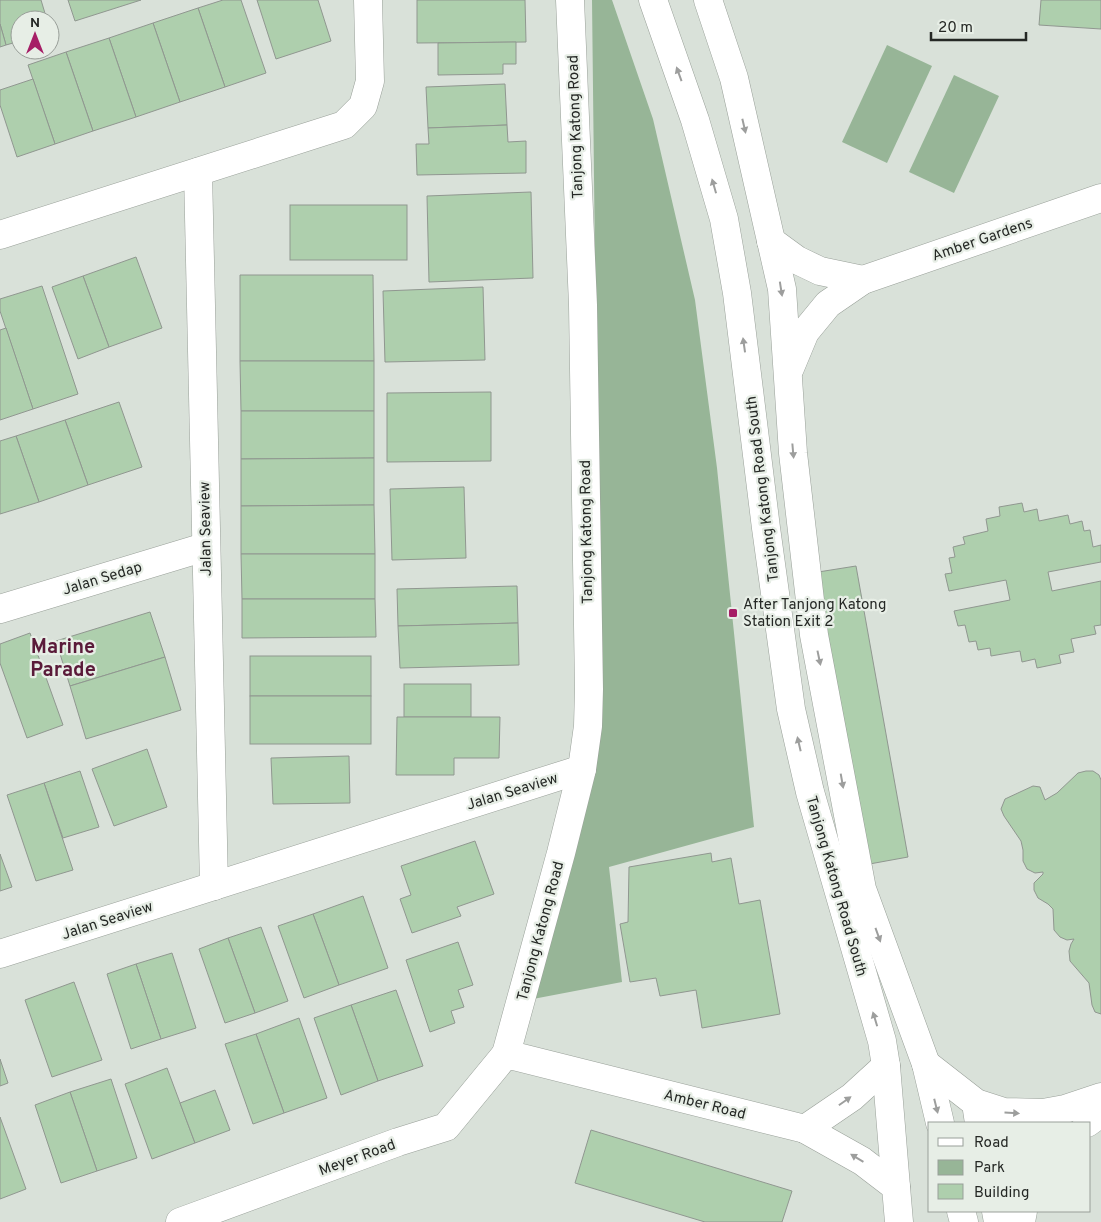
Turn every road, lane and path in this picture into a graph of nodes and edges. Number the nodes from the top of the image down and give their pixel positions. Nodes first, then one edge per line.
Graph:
1 (368, 0) edge
2 (570, 0) edge
3 (652, 0) edge
4 (708, 0) edge
5 (198, 172) junction
6 (1101, 198) edge
7 (0, 235) edge
8 (771, 241) junction
9 (863, 280) junction
10 (787, 374) junction
11 (205, 547) junction
12 (0, 608) edge
13 (582, 769) junction
14 (214, 886) junction
15 (0, 954) edge
16 (506, 1054) junction
17 (926, 1064) junction
18 (886, 1066) junction
19 (1101, 1097) edge
20 (977, 1113) edge
21 (1101, 1113) edge
22 (940, 1122) edge
23 (1088, 1122) edge
24 (805, 1129) junction
25 (896, 1187) junction
26 (180, 1222) edge
27 (899, 1222) edge

1 - 5 main road
2 - 13 main road, Tanjong Katong Road
18 -> 3 main road, Tanjong Katong Road South
4 -> 8 main road, Tanjong Katong Road South
5 - 7 main road
5 - 11 main road, Jalan Seaview
6 - 9 main road, Amber Gardens
8 - 9 main road
8 -> 10 main road, Tanjong Katong Road South
9 - 10 main road, Amber Gardens
10 -> 17 main road, Tanjong Katong Road South
11 - 12 main road, Jalan Sedap
11 - 14 main road, Jalan Seaview
13 - 14 main road, Jalan Seaview
13 - 16 main road, Tanjong Katong Road
14 - 15 main road, Jalan Seaview
16 - 24 main road, Amber Road
16 - 26 main road, Meyer Road
17 - 20 main road
17 -> 22 main road, Tanjong Katong Road South
24 -> 18 main road
18 - 25 main road, Tanjong Katong Road South
20 -> 19 main road
21 - 23 main road
25 -> 24 main road, Amber Road
25 - 27 main road, Tanjong Katong Road South

